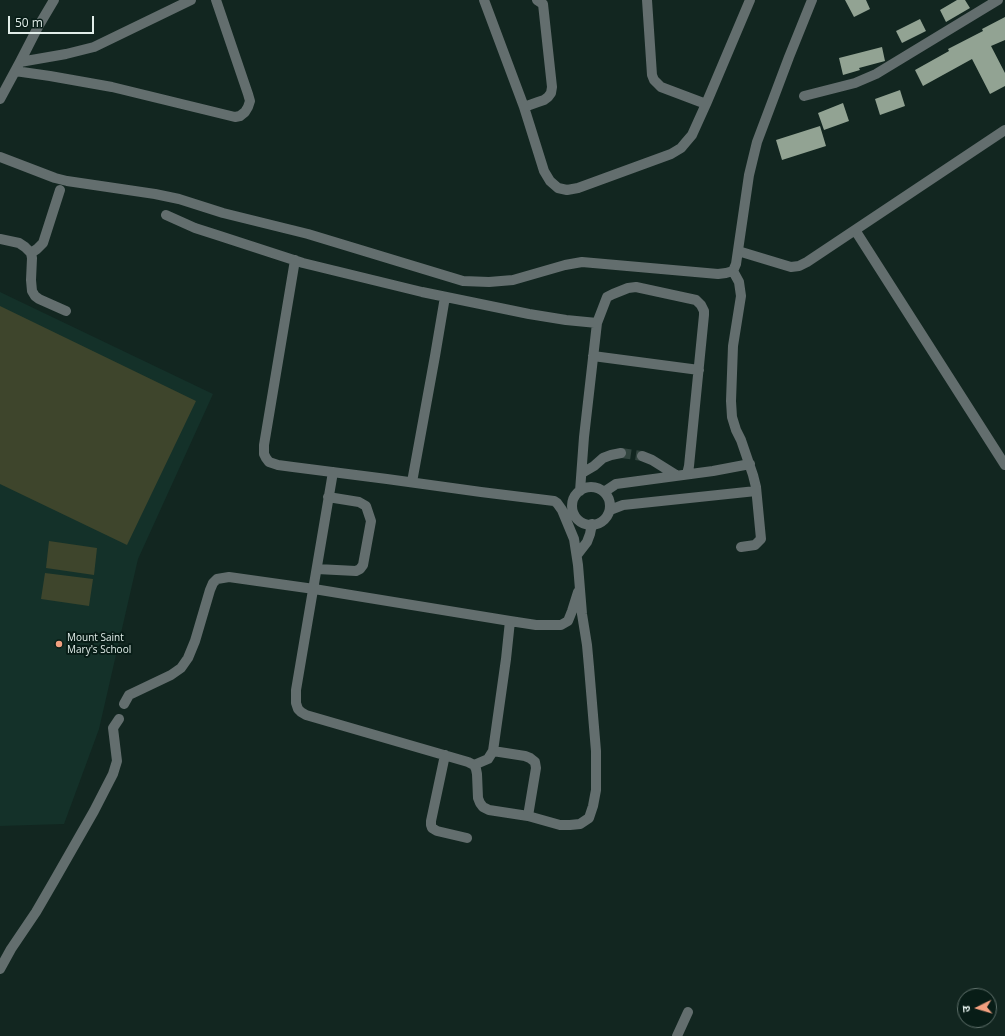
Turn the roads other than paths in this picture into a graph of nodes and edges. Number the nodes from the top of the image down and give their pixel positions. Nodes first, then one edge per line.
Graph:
1 (54, 0) edge
2 (216, 0) edge
3 (484, 0) edge
4 (646, 0) edge
5 (750, 0) edge
6 (812, 0) edge
7 (998, 0) edge
8 (188, 1) edge
9 (543, 1) edge
10 (18, 67) junction
11 (804, 96) dead end
12 (0, 99) edge
13 (706, 104) junction
14 (524, 107) junction
15 (1002, 132) edge
16 (1005, 143) edge
17 (0, 157) edge
18 (60, 190) dead end
19 (166, 215) dead end
20 (854, 230) junction
21 (0, 239) edge
22 (738, 251) junction
23 (31, 253) junction
24 (295, 260) junction
25 (733, 271) junction
26 (445, 296) junction
27 (66, 311) dead end
28 (596, 323) junction
29 (593, 356) junction
30 (699, 370) junction
31 (621, 453) tunnel mouth
32 (642, 456) tunnel mouth
33 (750, 464) junction
34 (1005, 464) edge
35 (333, 472) junction
36 (582, 473) junction
37 (687, 474) junction
38 (676, 475) junction
39 (412, 482) junction
40 (580, 491) junction
41 (756, 491) junction
42 (604, 492) junction
43 (328, 497) junction
44 (572, 503) junction
45 (558, 504) junction
46 (610, 510) junction
47 (568, 522) junction
48 (581, 522) junction
49 (592, 524) junction
50 (742, 547) dead end
51 (577, 555) junction
52 (317, 569) junction
53 (579, 586) junction
54 (314, 589) junction
55 (510, 621) junction
56 (124, 704) dead end
57 (119, 719) dead end
58 (493, 751) junction
59 (444, 755) junction
60 (474, 765) junction
61 (528, 816) junction
62 (467, 838) dead end
63 (0, 969) edge
64 (688, 1012) dead end
65 (676, 1036) edge

1 - 10 street
2 - 10 street
3 - 14 street
4 - 13 street
5 - 13 street
6 - 22 street
7 - 11 street
8 - 10 street
9 - 14 street
10 - 12 street
13 - 14 street
15 - 16 street
15 - 20 street
17 - 25 street
18 - 23 street
19 - 24 street
20 - 22 street
20 - 34 street
21 - 23 street
22 - 25 street
23 - 27 street
24 - 26 street
24 - 35 street
25 - 33 street
26 - 28 street
26 - 39 street
28 - 29 street
28 - 30 street
29 - 30 street
29 - 36 street
30 - 37 street
31 - 36 street
32 - 38 street
33 - 37 street
33 - 41 street
35 - 39 street
35 - 43 street
36 - 40 street
37 - 38 street
38 - 42 street
39 - 45 street
40 - 42 street
40 - 44 street
41 - 46 street
41 - 50 street
42 - 46 street
43 - 52 street
43 - 52 street
44 - 45 street
44 - 48 street
45 - 47 street
46 - 49 street
47 - 48 street
47 - 51 street
48 - 49 street
49 - 51 street
51 - 53 street
52 - 54 street
53 - 55 street
53 - 61 street
54 - 55 street
54 - 56 street
54 - 59 street
55 - 58 street
57 - 63 street
58 - 60 street
58 - 61 street
59 - 60 street
59 - 62 street
60 - 61 street
64 - 65 street

